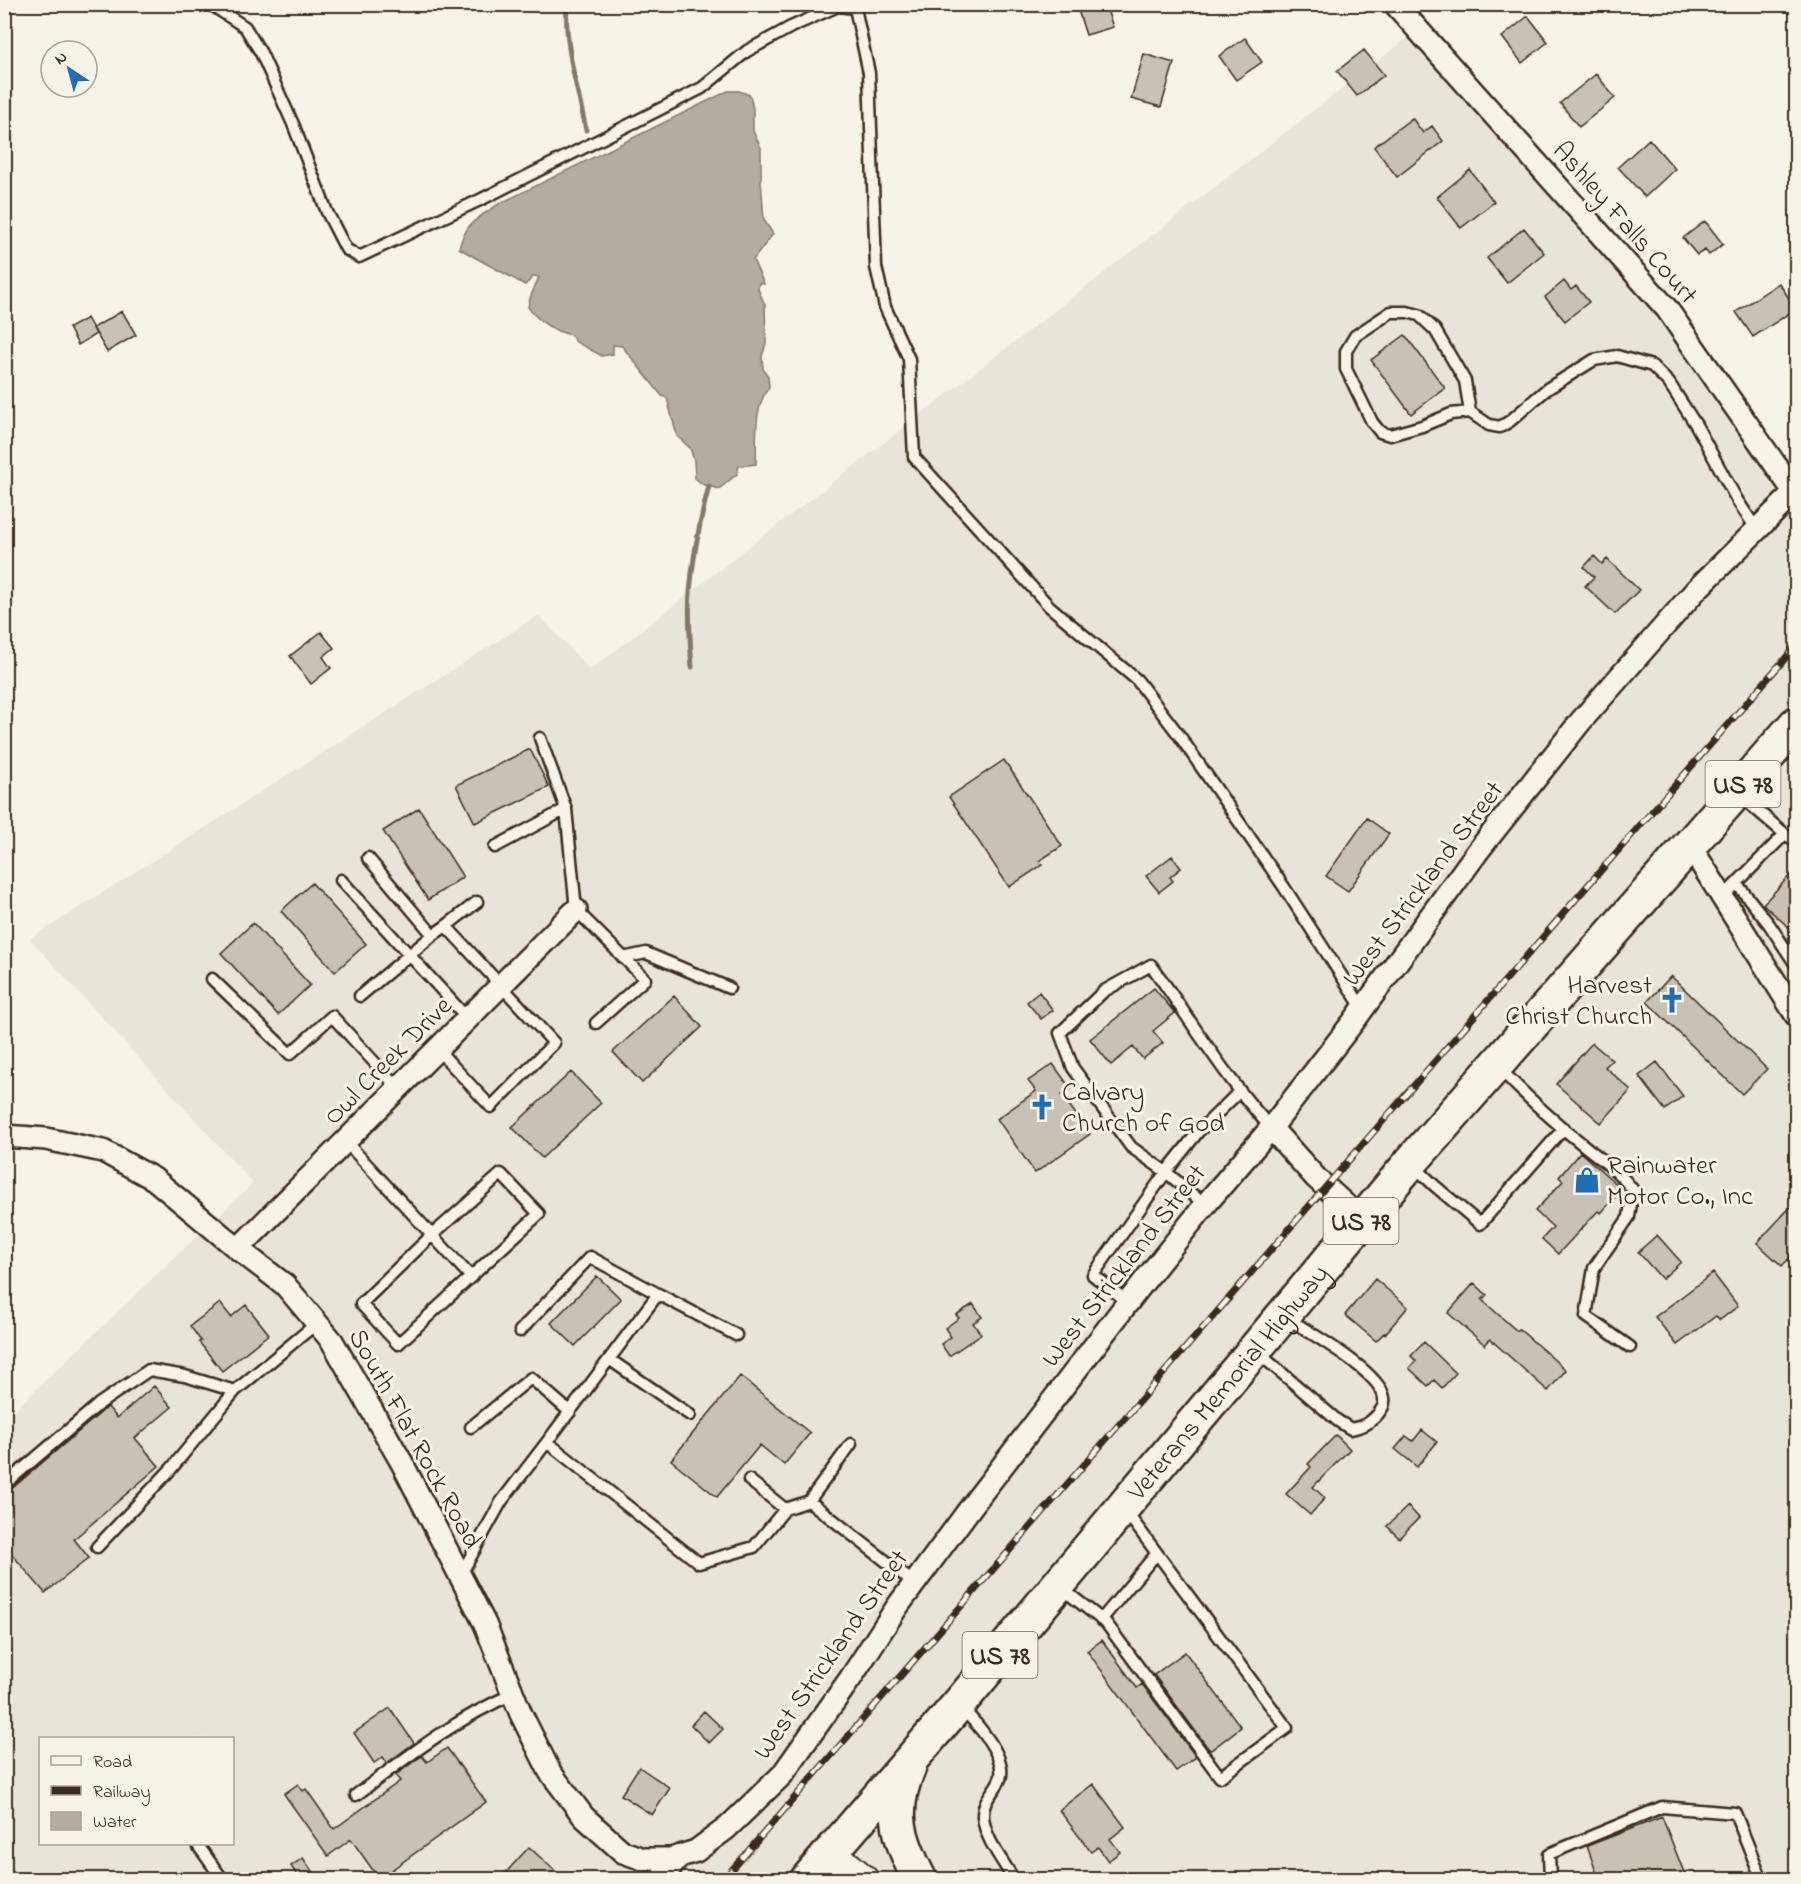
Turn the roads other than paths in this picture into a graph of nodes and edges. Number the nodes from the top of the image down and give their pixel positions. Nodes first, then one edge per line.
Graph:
1 (210, 4) edge
2 (1395, 4) edge
3 (1470, 412) junction
4 (1796, 492) edge
5 (1757, 530) junction
6 (1797, 724) edge
7 (540, 738) dead end
8 (1736, 792) junction
9 (566, 809) junction
10 (1785, 834) junction
11 (1797, 841) edge
12 (1689, 844) junction
13 (495, 847) dead end
14 (368, 858) dead end
15 (341, 880) dead end
16 (1730, 891) junction
17 (477, 902) dead end
18 (576, 910) junction
19 (446, 926) junction
20 (433, 935) junction
21 (410, 954) junction
22 (623, 958) junction
23 (1797, 965) edge
24 (212, 979) dead end
25 (500, 986) junction
26 (729, 988) dead end
27 (360, 996) dead end
28 (1364, 1009) junction
29 (1797, 1015) edge
30 (468, 1019) junction
31 (596, 1023) dead end
32 (437, 1049) junction
33 (1496, 1065) junction
34 (398, 1089) junction
35 (1239, 1092) junction
36 (1271, 1128) junction
37 (1564, 1128) junction
38 (4, 1136) edge
39 (346, 1142) junction
40 (1411, 1162) junction
41 (1166, 1172) junction
42 (1205, 1205) junction
43 (1362, 1220) junction
44 (432, 1235) junction
45 (238, 1249) junction
46 (471, 1276) junction
47 (658, 1294) junction
48 (1128, 1302) junction
49 (1282, 1316) junction
50 (317, 1323) junction
51 (520, 1331) dead end
52 (736, 1335) dead end
53 (1630, 1347) dead end
54 (1254, 1350) junction
55 (609, 1359) junction
56 (235, 1391) junction
57 (570, 1412) junction
58 (690, 1415) dead end
59 (471, 1427) dead end
60 (547, 1442) junction
61 (851, 1444) dead end
62 (749, 1480) dead end
63 (4, 1485) edge
64 (809, 1501) junction
65 (1123, 1508) junction
66 (785, 1509) junction
67 (97, 1547) dead end
68 (1157, 1553) junction
69 (460, 1576) junction
70 (914, 1583) junction
71 (1058, 1585) junction
72 (1101, 1620) junction
73 (513, 1694) junction
74 (958, 1705) junction
75 (915, 1754) junction
76 (356, 1795) dead end
77 (198, 1845) edge
78 (830, 1852) junction
79 (680, 1857) junction
80 (223, 1880) edge
81 (660, 1880) edge
82 (807, 1880) edge
83 (863, 1880) edge
84 (920, 1880) edge
85 (1014, 1880) edge
86 (1550, 1880) edge
87 (1762, 1880) edge

1 - 28 lane
2 - 4 street, Ashley Falls Court
3 - 3 lane
3 - 5 lane
4 - 5 street, West Strickland Street
5 - 28 street, West Strickland Street
6 - 8 main road, Veterans Memorial Highway / US 78
7 - 9 lane
8 - 10 lane
8 - 12 main road, Veterans Memorial Highway / US 78
9 - 13 lane
9 - 18 lane
10 - 11 lane
10 - 16 lane
12 - 16 street
12 - 33 main road, Veterans Memorial Highway / US 78
14 - 20 lane
15 - 21 lane
16 - 23 lane
16 - 29 street
17 - 19 lane
18 - 22 lane
18 - 25 street, Owl Creek Drive
19 - 20 lane
19 - 25 lane
20 - 21 lane
21 - 27 lane
21 - 30 lane
22 - 26 lane
22 - 31 lane
24 - 34 lane
25 - 30 street, Owl Creek Drive
25 - 32 lane
28 - 36 street, West Strickland Street
30 - 32 street, Owl Creek Drive
32 - 34 street, Owl Creek Drive
33 - 37 lane
33 - 40 main road, Veterans Memorial Highway / US 78
34 - 39 street, Owl Creek Drive
35 - 36 lane
35 - 41 lane
35 - 41 lane
36 - 42 street, West Strickland Street
36 - 43 street
37 - 40 lane
37 - 53 lane
38 - 45 street, South Flat Rock Road
39 - 44 lane
39 - 45 street, Owl Creek Drive
40 - 43 main road, Veterans Memorial Highway / US 78
41 - 42 lane
41 - 48 lane
42 - 48 street, West Strickland Street
43 - 49 main road, Veterans Memorial Highway / US 78
44 - 46 lane
44 - 46 lane
44 - 46 lane
45 - 50 street, South Flat Rock Road
47 - 51 lane
47 - 52 lane
47 - 55 lane
48 - 70 street, West Strickland Street
49 - 54 main road, Veterans Memorial Highway / US 78
49 - 54 lane
50 - 56 lane
50 - 69 street, South Flat Rock Road
54 - 65 main road, Veterans Memorial Highway / US 78
55 - 57 lane
55 - 58 lane
56 - 63 lane
56 - 67 lane
57 - 59 lane
57 - 60 lane
60 - 66 lane
60 - 69 lane
61 - 64 lane
62 - 66 lane
64 - 66 lane
64 - 70 lane
65 - 68 lane
65 - 71 main road, Veterans Memorial Highway / US 78
68 - 72 lane
68 - 72 lane
69 - 73 street, South Flat Rock Road
70 - 79 street, West Strickland Street
71 - 72 lane
71 - 74 main road, Veterans Memorial Highway / US 78
73 - 76 lane
73 - 79 street, South Flat Rock Road
74 - 75 main road, Veterans Memorial Highway / US 78
74 - 85 lane
75 - 78 main road, Veterans Memorial Highway / US 78
75 - 84 main road
77 - 80 lane
78 - 82 main road, Veterans Memorial Highway / US 78
78 - 83 main road
79 - 81 street, West Strickland Street
86 - 87 lane

